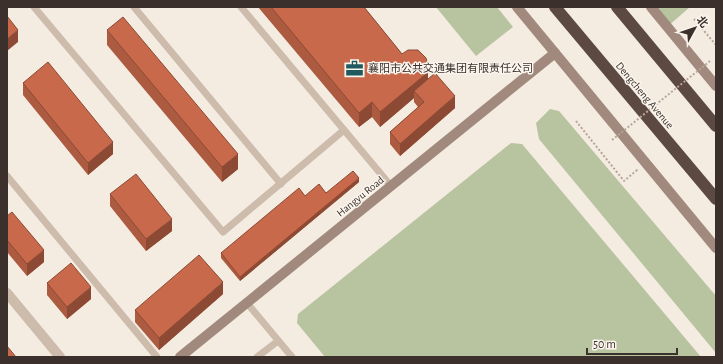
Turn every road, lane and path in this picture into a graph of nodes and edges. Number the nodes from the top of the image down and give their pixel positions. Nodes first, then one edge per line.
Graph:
1 (34, 7) edge
2 (134, 7) edge
3 (241, 7) edge
4 (517, 7) edge
5 (555, 7) edge
6 (617, 7) edge
7 (651, 7) edge
8 (694, 19) dead end
9 (716, 45) edge
10 (555, 53) junction
11 (710, 61) dead end
12 (716, 86) edge
13 (576, 121) dead end
14 (716, 126) edge
15 (344, 130) junction
16 (612, 140) dead end
17 (632, 164) dead end
18 (7, 176) edge
19 (281, 184) junction
20 (391, 186) junction
21 (716, 199) edge
22 (716, 248) edge
23 (7, 293) edge
24 (247, 303) junction
25 (278, 341) junction
26 (60, 357) edge
27 (156, 357) edge
28 (180, 357) edge
29 (257, 357) edge
30 (292, 357) edge

1 - 19 lane
2 - 19 lane
3 - 15 lane
4 - 10 street
5 - 21 highway, Dengcheng Avenue
6 - 14 highway
7 - 12 street
8 - 9 path
10 - 20 street, Hangyu Road
10 - 22 street
11 - 16 path, bridge
13 - 17 path
15 - 19 lane
15 - 20 lane
18 - 27 lane
20 - 24 street, Hangyu Road
23 - 26 street
24 - 25 lane
24 - 28 street, Hangyu Road
25 - 29 lane
25 - 30 lane

